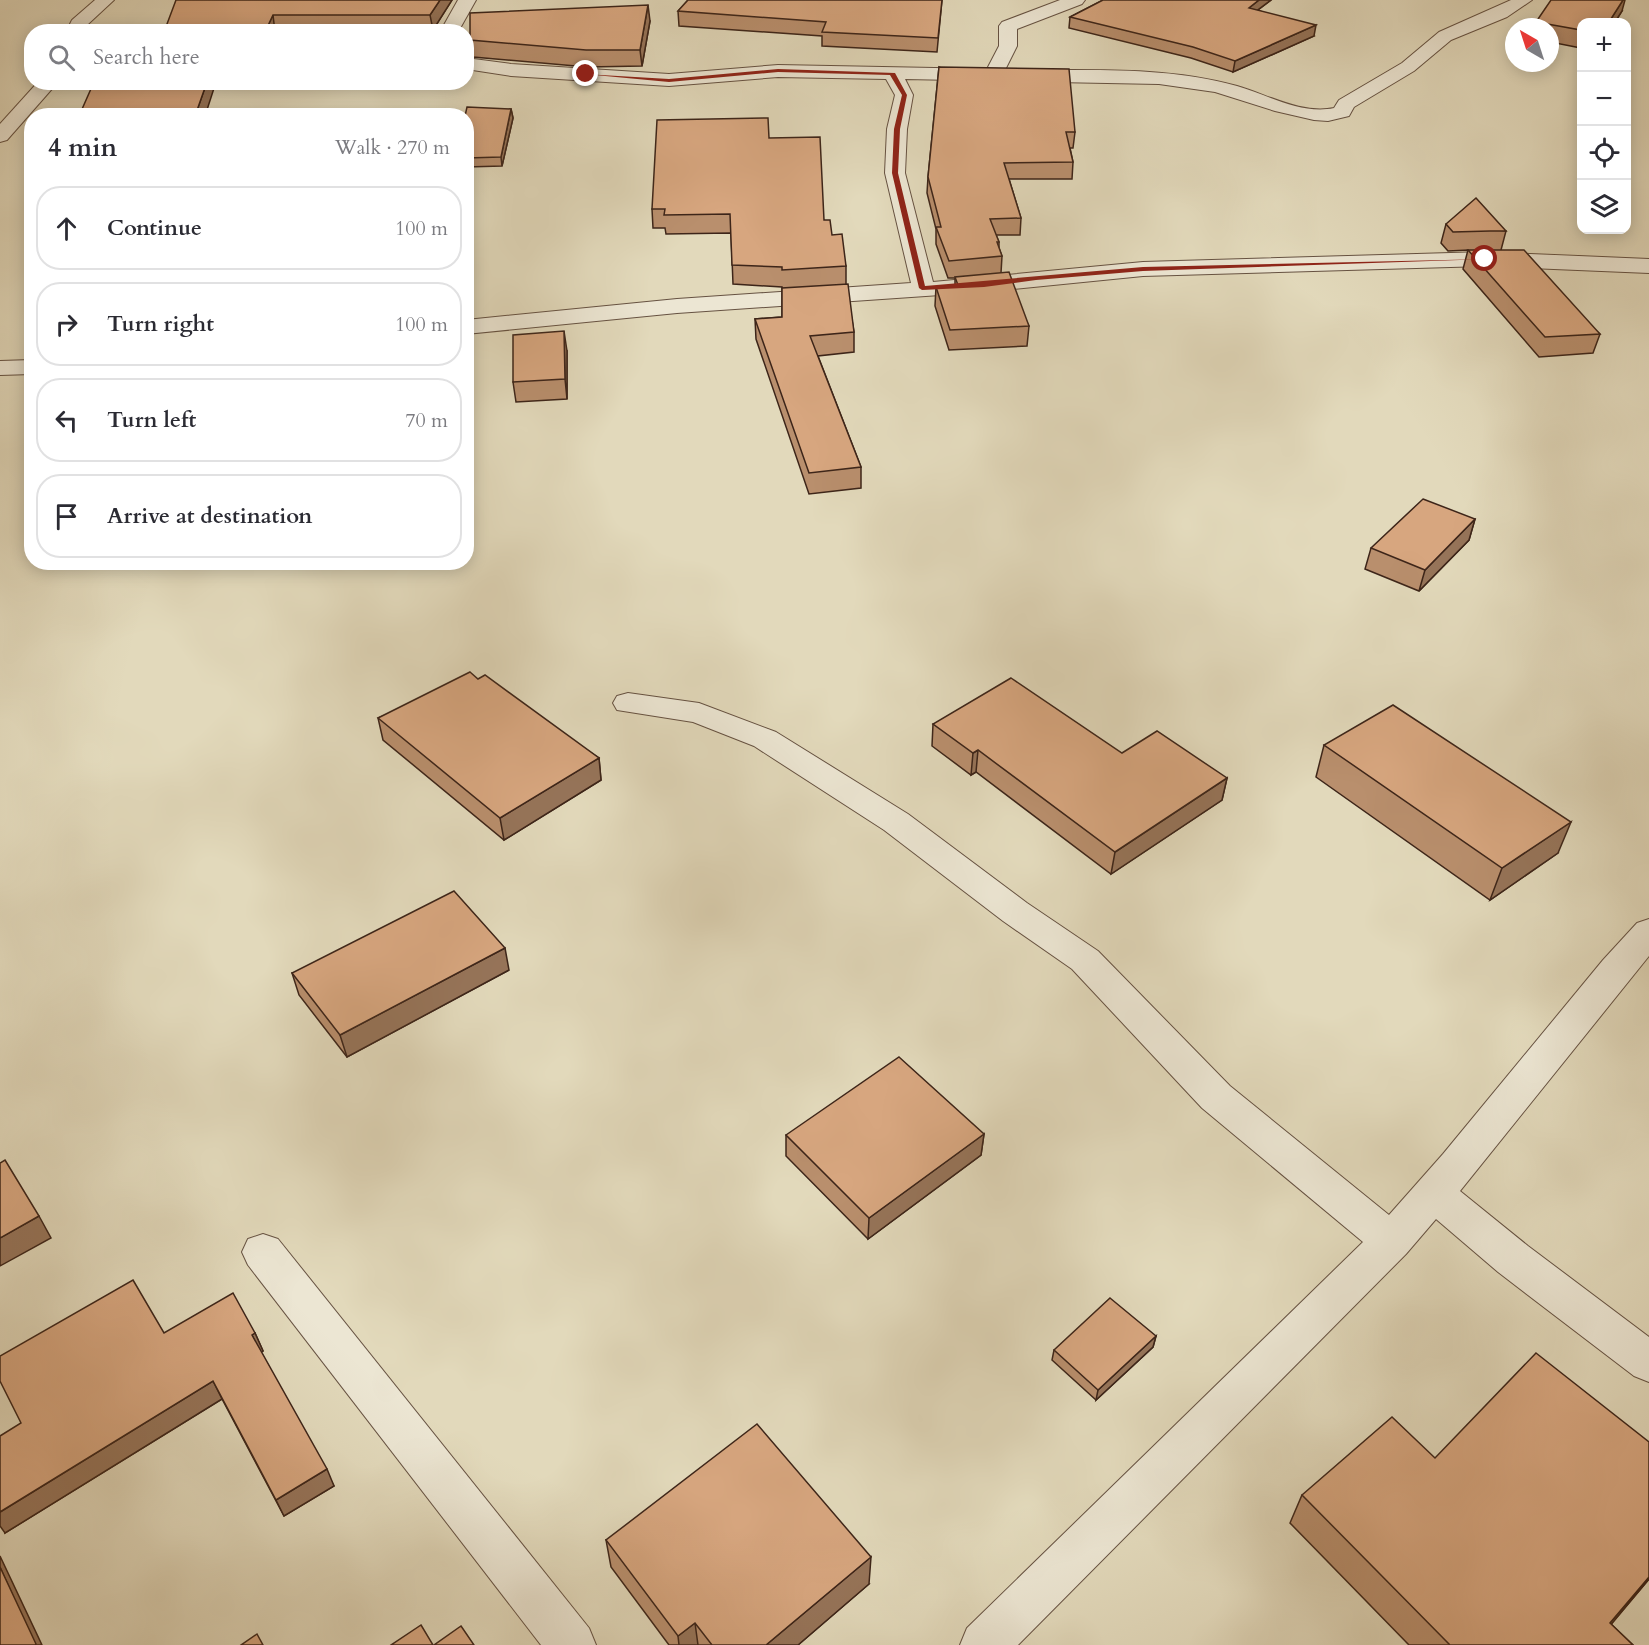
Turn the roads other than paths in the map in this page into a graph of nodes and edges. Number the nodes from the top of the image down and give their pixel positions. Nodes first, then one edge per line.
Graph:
1 (105, 0) edge
2 (467, 0) edge
3 (1076, 0) edge
4 (1523, 0) edge
5 (78, 24) edge
6 (454, 24) edge
7 (474, 64) edge
8 (892, 73) junction
9 (994, 74) junction
10 (42, 90) edge
11 (25, 108) edge
12 (24, 110) edge
13 (0, 136) edge
14 (1649, 266) edge
15 (922, 288) junction
16 (474, 326) edge
17 (24, 367) edge
18 (0, 368) edge
19 (628, 703) dead end
20 (1649, 932) edge
21 (1435, 1194) junction
22 (1391, 1241) junction
23 (263, 1252) dead end
24 (1649, 1362) edge
25 (572, 1645) edge
26 (984, 1645) edge

1 - 5 street
2 - 6 street
3 - 9 street
4 - 9 street
7 - 8 street
8 - 9 street
8 - 15 street
10 - 11 street
12 - 13 street
14 - 15 street
15 - 16 street
17 - 18 street
19 - 22 street
20 - 21 street
21 - 22 street
21 - 24 street
22 - 26 street
23 - 25 street

